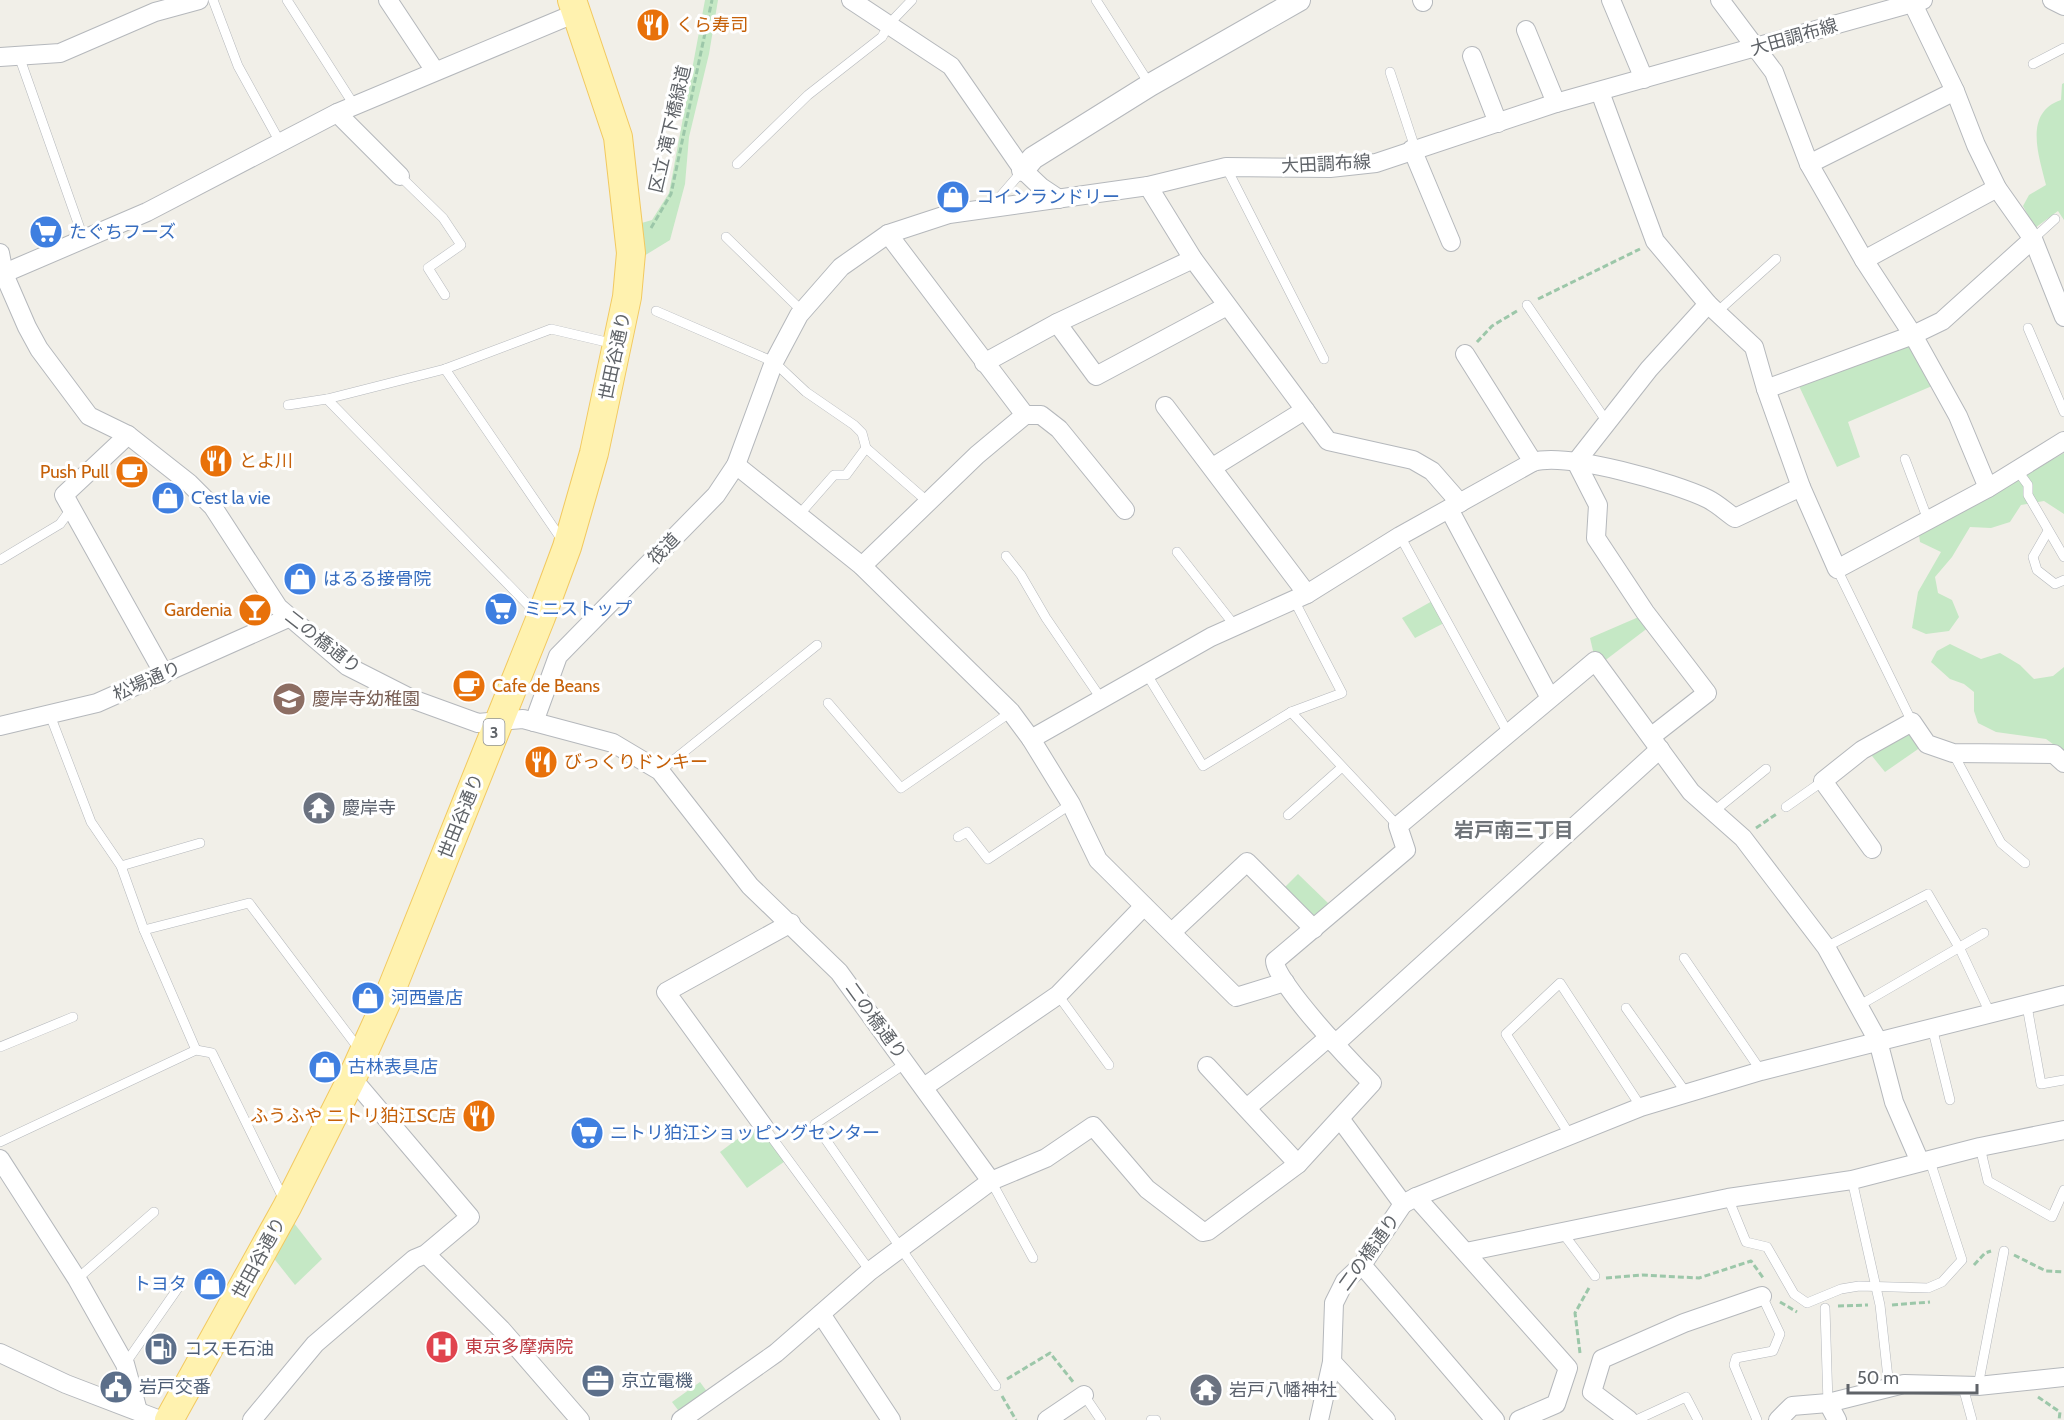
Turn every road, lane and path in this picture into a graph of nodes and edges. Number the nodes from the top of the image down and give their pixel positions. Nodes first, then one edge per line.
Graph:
1 (199, 0) edge
2 (213, 0) edge
3 (287, 0) edge
4 (388, 0) edge
5 (712, 0) edge
6 (851, 0) edge
7 (912, 0) edge
8 (1096, 0) edge
9 (1299, 0) edge
10 (1611, 0) edge
11 (1720, 0) edge
12 (2052, 0) edge
13 (1916, 1) edge
14 (2064, 6) edge
15 (574, 7) edge
16 (1869, 8) edge
17 (889, 24) junction
18 (1526, 30) dead end
19 (1754, 48) junction
20 (2064, 48) edge
21 (19, 56) junction
22 (1472, 56) dead end
23 (0, 57) edge
24 (2033, 64) dead end
25 (435, 70) junction
26 (1390, 72) dead end
27 (1644, 79) junction
28 (1150, 85) junction
29 (1955, 91) junction
30 (1600, 92) junction
31 (1556, 103) junction
32 (345, 109) junction
33 (1498, 123) junction
34 (281, 144) junction
35 (1413, 149) junction
36 (737, 164) dead end
37 (1809, 164) junction
38 (1226, 167) junction
39 (1023, 170) junction
40 (400, 176) joint
41 (1148, 186) junction
42 (1997, 188) junction
43 (1059, 199) junction
44 (990, 209) junction
45 (2055, 219) dead end
46 (888, 234) junction
47 (726, 237) dead end
48 (2033, 239) junction
49 (84, 240) junction
50 (1655, 241) junction
51 (1451, 242) dead end
52 (0, 253) edge
53 (631, 253) junction
54 (1193, 259) junction
55 (1776, 259) dead end
56 (1864, 260) junction
57 (2, 274) edge
58 (445, 295) dead end
59 (1527, 305) junction
60 (1227, 306) junction
61 (1712, 308) junction
62 (656, 311) dead end
63 (802, 311) junction
64 (2064, 317) edge
65 (1057, 323) junction
66 (2028, 328) dead end
67 (1913, 335) junction
68 (618, 345) junction
69 (1465, 354) joint
70 (1324, 359) dead end
71 (774, 362) junction
72 (984, 363) junction
73 (445, 369) junction
74 (1766, 389) junction
75 (327, 399) junction
76 (288, 405) dead end
77 (1165, 406) dead end
78 (1305, 410) junction
79 (2064, 412) edge
80 (1025, 415) junction
81 (1607, 422) junction
82 (128, 435) junction
83 (2064, 441) edge
84 (866, 448) junction
85 (1905, 459) dead end
86 (1533, 462) junction
87 (1576, 462) junction
88 (736, 465) junction
89 (1213, 467) junction
90 (2017, 470) junction
91 (1801, 487) junction
92 (1988, 488) junction
93 (928, 502) junction
94 (1455, 506) junction
95 (71, 509) junction
96 (1125, 510) dead end
97 (798, 516) junction
98 (1928, 520) junction
99 (2048, 531) junction
100 (1400, 536) junction
101 (567, 547) junction
102 (1177, 552) dead end
103 (1006, 556) dead end
104 (2064, 556) edge
105 (0, 560) edge
106 (862, 566) junction
107 (1837, 569) junction
108 (2064, 580) edge
109 (1300, 597) junction
110 (540, 617) junction
111 (288, 618) junction
112 (1235, 626) junction
113 (817, 645) dead end
114 (1145, 672) junction
115 (164, 674) junction
116 (1100, 698) junction
117 (1550, 698) junction
118 (828, 702) dead end
119 (1011, 712) junction
120 (1291, 712) junction
121 (50, 715) junction
122 (499, 720) junction
123 (534, 722) junction
124 (1912, 722) junction
125 (0, 726) edge
126 (1508, 733) junction
127 (1031, 739) junction
128 (1656, 743) junction
129 (1953, 753) junction
130 (2064, 762) edge
131 (1341, 768) junction
132 (1766, 769) dead end
133 (660, 771) junction
134 (1823, 781) junction
135 (1071, 804) junction
136 (1786, 807) joint
137 (1713, 812) junction
138 (1288, 815) dead end
139 (1398, 826) junction
140 (958, 837) dead end
141 (1743, 838) junction
142 (200, 843) dead end
143 (1872, 849) dead end
144 (2025, 862) dead end
145 (121, 866) junction
146 (1144, 906) junction
147 (792, 923) junction
148 (144, 930) junction
149 (1314, 930) junction
150 (1172, 932) junction
151 (1983, 933) dead end
152 (1826, 947) junction
153 (1960, 949) junction
154 (1684, 958) dead end
155 (1285, 982) junction
156 (1058, 995) junction
157 (2064, 995) edge
158 (1860, 1005) junction
159 (2027, 1006) junction
160 (1626, 1008) dead end
161 (1990, 1013) junction
162 (73, 1017) dead end
163 (1932, 1027) junction
164 (1332, 1040) junction
165 (1878, 1041) junction
166 (0, 1047) edge
167 (196, 1050) junction
168 (906, 1063) junction
169 (357, 1065) junction
170 (1110, 1065) dead end
171 (1208, 1066) dead end
172 (1761, 1071) junction
173 (2064, 1080) edge
174 (924, 1087) junction
175 (1687, 1094) junction
176 (1950, 1100) dead end
177 (1248, 1107) junction
178 (1641, 1107) junction
179 (1341, 1120) junction
180 (764, 1127) joint
181 (2064, 1130) edge
182 (1571, 1137) junction
183 (0, 1142) edge
184 (1980, 1147) junction
185 (0, 1159) edge
186 (1925, 1161) junction
187 (1298, 1164) junction
188 (1852, 1180) junction
189 (991, 1181) junction
190 (2064, 1190) edge
191 (1728, 1198) junction
192 (1409, 1201) junction
193 (287, 1207) junction
194 (154, 1212) dead end
195 (1561, 1231) junction
196 (901, 1249) junction
197 (2004, 1251) junction
198 (1466, 1252) junction
199 (1985, 1252) dead end
200 (426, 1254) junction
201 (1033, 1258) dead end
202 (1362, 1265) junction
203 (870, 1271) junction
204 (2064, 1272) edge
205 (1595, 1276) dead end
206 (76, 1279) junction
207 (1876, 1287) junction
208 (178, 1288) dead end
209 (1762, 1296) joint
210 (1824, 1308) dead end
211 (820, 1314) junction
212 (0, 1353) edge
213 (1332, 1362) junction
214 (125, 1364) junction
215 (2064, 1368) edge
216 (2064, 1377) edge
217 (2018, 1383) junction
218 (996, 1386) junction
219 (1889, 1387) junction
220 (1970, 1387) junction
221 (1084, 1395) junction
222 (1828, 1403) junction
223 (138, 1411) junction
224 (160, 1420) edge
225 (169, 1420) edge
226 (252, 1420) edge
227 (580, 1420) edge
228 (681, 1420) edge
229 (891, 1420) edge
230 (1016, 1420) edge
231 (1047, 1420) edge
232 (1101, 1420) edge
233 (1319, 1420) edge
234 (1386, 1420) edge
235 (1495, 1420) edge
236 (1519, 1420) edge
237 (1629, 1420) edge
238 (1636, 1420) edge
239 (1698, 1420) edge
240 (1757, 1420) edge
241 (1778, 1420) edge
242 (1837, 1420) edge
243 (1972, 1420) edge
244 (2059, 1420) edge

1 - 21 street
2 - 34 lane
3 - 32 lane
4 - 25 street
5 - 53 path, 区立 滝下橋緑道
6 - 17 street
7 - 17 lane
8 - 28 lane
9 - 28 street
10 - 27 street
11 - 19 street
12 - 14 street
13 - 16 street, 大田調布線
13 - 29 street
15 - 25 street
15 - 53 main road, 世田谷通り / 3
16 - 19 street, 大田調布線
17 - 36 lane
17 - 39 street
18 - 31 street
19 - 27 street, 大田調布線
19 - 37 street
20 - 24 lane
21 - 23 street
21 - 49 lane
22 - 33 street
25 - 32 street
26 - 35 lane
27 - 30 street, 大田調布線
28 - 39 street
29 - 37 street
29 - 42 street
30 - 31 street, 大田調布線
30 - 50 street
31 - 33 street, 大田調布線
32 - 34 street
32 - 40 street
33 - 35 street, 大田調布線
34 - 49 street
35 - 38 street, 大田調布線
35 - 51 street
37 - 56 street
38 - 41 street, 大田調布線
38 - 70 lane
39 - 43 street
39 - 44 lane
40 - 58 lane
41 - 43 street, 大田調布線
41 - 54 street
42 - 48 street
42 - 56 street
43 - 44 street, 大田調布線
44 - 46 street, 大田調布線
45 - 48 lane
46 - 63 street, 大田調布線
46 - 72 street
47 - 63 lane
48 - 64 street
48 - 67 street
49 - 57 street
50 - 59 path
50 - 61 street
52 - 57 street, 二の橋通り
53 - 68 main road, 世田谷通り / 3
54 - 60 street
54 - 65 street
55 - 61 lane
56 - 67 street
57 - 82 street, 二の橋通り
59 - 69 path
59 - 81 lane
60 - 65 street
60 - 78 street
61 - 74 street
61 - 81 street
62 - 71 lane
63 - 71 street, 大田調布線
65 - 72 street
66 - 79 lane
67 - 74 street
67 - 92 street
68 - 73 lane
68 - 101 main road, 世田谷通り / 3
69 - 86 street
71 - 84 lane
71 - 88 street, 筏道
72 - 80 street
73 - 75 lane
73 - 101 lane
74 - 91 street
75 - 76 lane
75 - 110 lane
77 - 89 street
78 - 89 street
78 - 94 street
80 - 93 street
80 - 96 street
81 - 87 street
82 - 95 street
82 - 111 street, 二の橋通り
83 - 90 street
84 - 93 lane
84 - 97 lane
85 - 98 lane
86 - 87 street
86 - 94 street
87 - 91 street
87 - 128 street
88 - 97 street
88 - 123 street, 筏道
89 - 109 street
90 - 92 street
90 - 99 lane
91 - 107 street
92 - 98 street
93 - 106 street
94 - 100 street
94 - 117 street
95 - 105 lane
95 - 115 street
97 - 106 street
98 - 107 street
99 - 104 lane
99 - 108 lane
100 - 109 street
100 - 126 lane
101 - 110 main road, 世田谷通り / 3
102 - 112 lane
103 - 116 lane
106 - 119 street
107 - 124 lane
109 - 112 street
109 - 120 lane
110 - 122 main road, 世田谷通り / 3
111 - 115 street, 松場通り
111 - 122 street, 二の橋通り
112 - 114 street
113 - 133 lane
114 - 116 street
114 - 120 lane
115 - 121 street, 松場通り
116 - 127 street
117 - 126 street
117 - 128 street
118 - 119 lane
119 - 127 street
120 - 131 lane
121 - 125 street, 松場通り
121 - 145 lane
122 - 123 street, 二の橋通り
122 - 169 main road, 世田谷通り / 3
123 - 133 street, 二の橋通り
124 - 129 street
124 - 134 street
126 - 139 street
127 - 135 street
128 - 137 street
128 - 164 street
129 - 130 street
129 - 144 lane
131 - 138 lane
131 - 139 lane
132 - 137 lane
133 - 147 street, 二の橋通り
134 - 136 lane
134 - 143 street
135 - 140 lane
135 - 146 street
136 - 141 path
137 - 141 street
139 - 149 street
141 - 152 street
142 - 145 lane
145 - 148 lane
146 - 150 street
146 - 156 street
147 - 168 street, 二の橋通り
147 - 180 street
148 - 167 lane
148 - 169 lane
149 - 150 street
149 - 155 street
150 - 155 street
151 - 153 lane
152 - 153 lane
152 - 158 street
153 - 158 lane
153 - 161 lane
154 - 172 lane
155 - 164 street
156 - 170 lane
156 - 174 street
157 - 159 street
158 - 165 street
159 - 161 street
159 - 173 lane
160 - 175 lane
161 - 163 street
162 - 166 lane
163 - 165 street
163 - 176 lane
164 - 177 street
164 - 179 street
165 - 172 street
165 - 186 street
167 - 183 lane
167 - 193 lane
168 - 174 street, 二の橋通り
168 - 196 lane
169 - 193 main road, 世田谷通り / 3
169 - 200 street
171 - 177 street
172 - 175 street
174 - 189 street, 二の橋通り
175 - 178 street
177 - 187 street
178 - 182 street
178 - 182 lane
179 - 187 street
179 - 192 street, 二の橋通り
180 - 203 lane
181 - 184 street
182 - 192 street
184 - 186 street
184 - 190 lane
185 - 206 street
186 - 188 street
186 - 207 lane
187 - 189 street
188 - 191 street
188 - 207 lane
189 - 196 street
189 - 201 lane
191 - 195 street
191 - 207 lane
192 - 198 street
192 - 202 street, 二の橋通り
193 - 225 main road, 世田谷通り / 3
194 - 206 lane
195 - 198 street
195 - 205 lane
196 - 203 street
196 - 218 lane
197 - 199 path
197 - 204 path
197 - 220 lane
198 - 236 street
200 - 226 street
200 - 227 street
202 - 213 street, 二の橋通り
202 - 235 street
203 - 211 street
206 - 214 street
207 - 219 lane
208 - 214 lane
209 - 237 street
209 - 240 lane
210 - 222 lane
211 - 228 street
211 - 229 street
212 - 223 street
213 - 233 street, 二の橋通り
213 - 234 street
214 - 223 street
215 - 216 lane
216 - 217 street
217 - 220 street
217 - 244 path
218 - 221 path
218 - 230 path
219 - 220 street
219 - 222 street
220 - 243 lane
221 - 231 street
221 - 232 lane
222 - 241 street
222 - 242 street
223 - 224 street
238 - 239 lane

